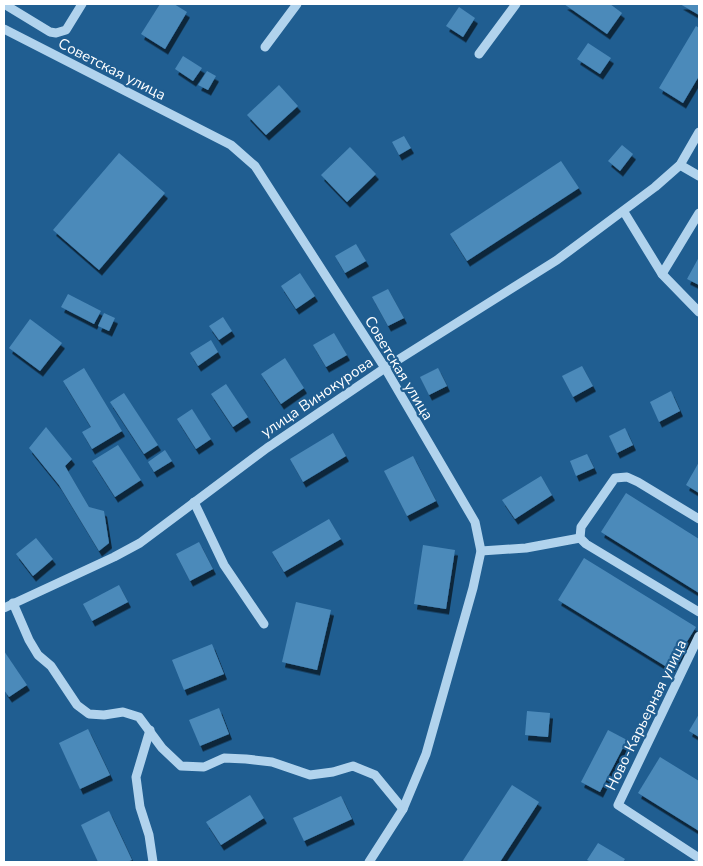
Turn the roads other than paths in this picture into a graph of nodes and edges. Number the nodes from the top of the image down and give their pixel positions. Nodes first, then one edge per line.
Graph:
1 (4, 4) edge
2 (82, 4) edge
3 (298, 4) edge
4 (516, 4) edge
5 (4, 29) edge
6 (265, 47) dead end
7 (479, 54) dead end
8 (699, 132) edge
9 (680, 165) junction
10 (699, 176) edge
11 (624, 212) junction
12 (699, 212) edge
13 (662, 274) junction
14 (699, 312) edge
15 (385, 368) junction
16 (194, 502) junction
17 (699, 519) edge
18 (580, 538) junction
19 (482, 551) junction
20 (13, 603) junction
21 (4, 608) edge
22 (699, 612) edge
23 (264, 624) dead end
24 (699, 636) edge
25 (150, 730) junction
26 (403, 809) junction
27 (699, 858) edge
28 (153, 862) edge
29 (369, 862) edge

1 - 2 street
3 - 6 street
4 - 7 street
5 - 15 street, Советская улица
8 - 9 street, улица Винокурова
9 - 10 street
9 - 11 street, улица Винокурова
11 - 13 street
11 - 15 street, улица Винокурова
12 - 13 street
13 - 14 street
15 - 16 street, улица Винокурова
15 - 19 street, Советская улица
16 - 20 street, улица Винокурова
16 - 23 street
17 - 18 street
18 - 19 street
18 - 22 street
19 - 26 street, Советская улица
20 - 21 street, улица Винокурова
20 - 25 street
24 - 27 street, Ново-Карьерная улица
25 - 26 street
25 - 28 street
26 - 29 street, Советская улица

